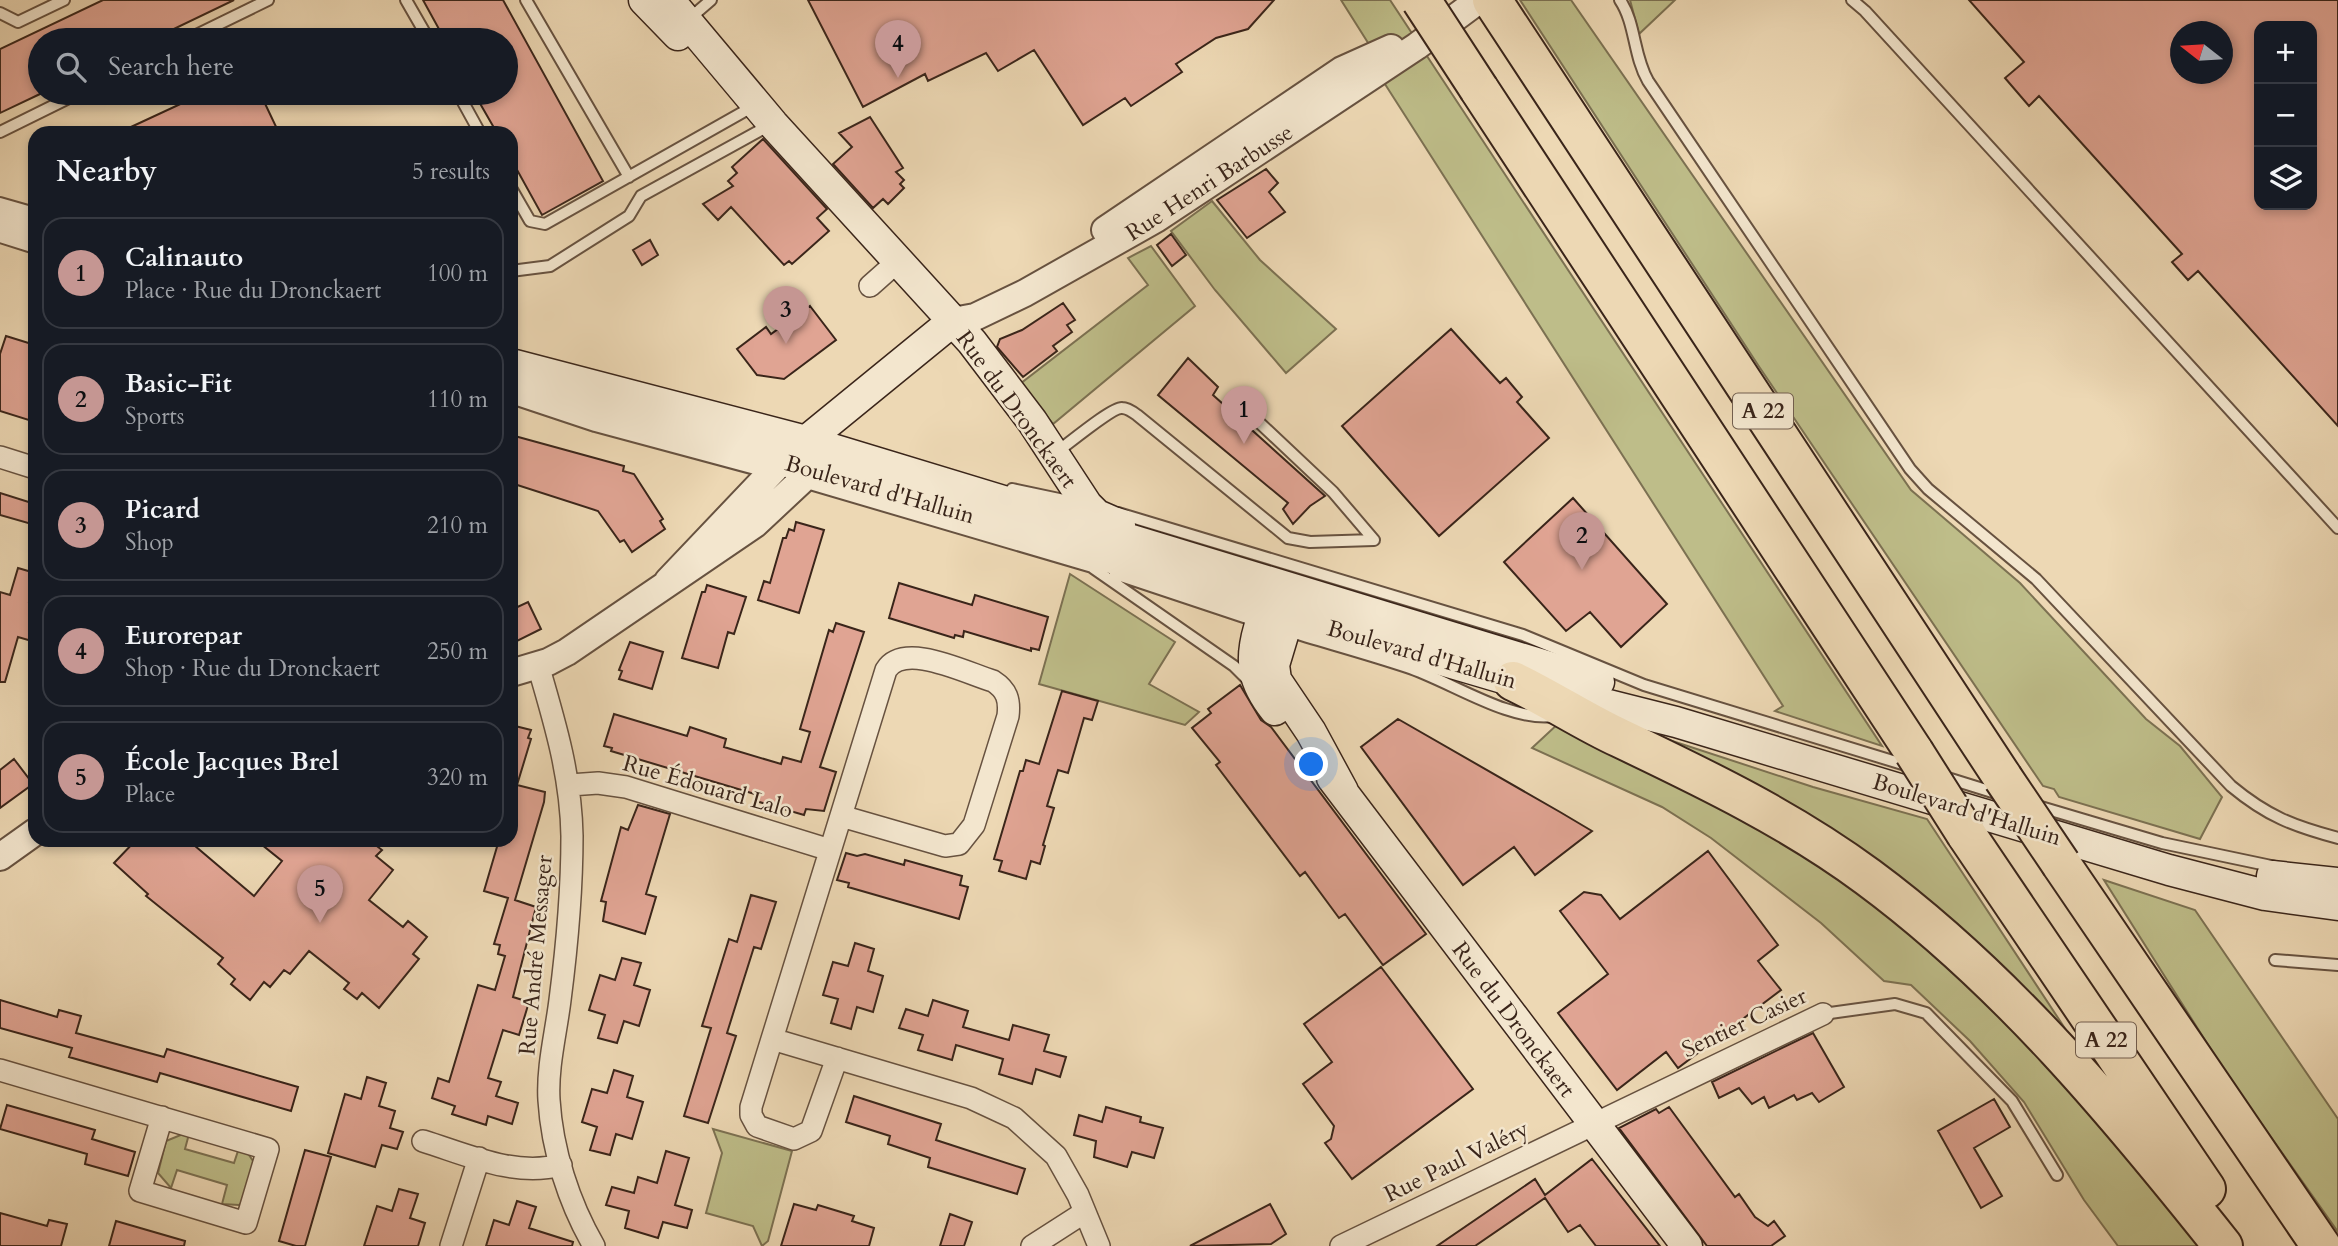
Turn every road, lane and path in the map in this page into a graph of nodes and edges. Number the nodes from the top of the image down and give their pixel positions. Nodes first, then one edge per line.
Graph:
1 (64, 0) edge
2 (268, 0) edge
3 (406, 0) edge
4 (526, 0) edge
5 (644, 0) edge
6 (711, 0) edge
7 (1479, 0) edge
8 (1492, 0) edge
9 (1620, 0) edge
10 (1852, 0) edge
11 (1858, 0) edge
12 (1436, 9) edge
13 (1865, 11) junction
14 (0, 13) edge
15 (677, 18) edge
16 (211, 28) edge
17 (422, 28) edge
18 (55, 105) edge
19 (465, 105) edge
20 (762, 115) junction
21 (476, 126) edge
22 (0, 132) edge
23 (629, 177) junction
24 (518, 200) edge
25 (0, 202) edge
26 (28, 211) edge
27 (0, 219) edge
28 (28, 228) edge
29 (0, 237) edge
30 (28, 246) edge
31 (897, 262) junction
32 (518, 270) edge
33 (870, 286) dead end
34 (953, 321) junction
35 (518, 355) edge
36 (518, 366) edge
37 (518, 385) edge
38 (518, 400) edge
39 (1247, 411) dead end
40 (1053, 455) junction
41 (0, 457) edge
42 (794, 464) junction
43 (28, 466) edge
44 (1087, 505) junction
45 (2338, 528) edge
46 (1034, 533) junction
47 (1090, 567) junction
48 (1277, 612) junction
49 (538, 665) junction
50 (518, 671) edge
51 (1513, 681) junction
52 (1262, 693) junction
53 (1576, 713) junction
54 (569, 785) junction
55 (1343, 791) junction
56 (841, 816) junction
57 (28, 837) edge
58 (2338, 838) edge
59 (830, 850) junction
60 (0, 857) edge
61 (2338, 874) edge
62 (2338, 883) edge
63 (2338, 905) edge
64 (2307, 913) dead end
65 (2276, 960) dead end
66 (2338, 965) edge
67 (1822, 1014) joint
68 (772, 1039) junction
69 (837, 1058) junction
70 (0, 1070) edge
71 (162, 1117) junction
72 (1593, 1123) junction
73 (423, 1141) dead end
74 (479, 1158) junction
75 (561, 1165) junction
76 (2057, 1175) dead end
77 (1085, 1212) junction
78 (451, 1246) edge
79 (594, 1246) edge
80 (1032, 1246) edge
81 (1099, 1246) edge
82 (1341, 1246) edge
83 (1687, 1246) edge
84 (2223, 1246) edge
85 (2246, 1246) edge
86 (2321, 1246) edge

1 - 14 lane
2 - 16 lane
3 - 17 lane
4 - 23 lane
5 - 15 main road, Rue du Dronckaert
6 - 15 lane
7 - 12 street, Rue Henri Barbusse
8 - 86 highway, A 22, bridge
9 - 58 lane
10 - 13 lane
11 - 13 lane
12 - 34 street, Rue Henri Barbusse
12 - 85 highway, A 22, bridge
13 - 45 lane
15 - 20 main road, Rue du Dronckaert
18 - 22 lane
19 - 21 lane
20 - 23 lane
20 - 31 main road, Rue du Dronckaert
20 - 32 lane
23 - 24 lane
25 - 26 lane
27 - 28 main road
29 - 30 lane
31 - 33 street
31 - 34 main road, Rue du Dronckaert
34 - 40 main road, Rue du Dronckaert
34 - 42 main road, Rue Henri Barbusse
35 - 42 lane
36 - 42 main road, Boulevard d'Halluin
37 - 42 main road, Boulevard d'Halluin
38 - 42 lane
39 - 40 lane
40 - 44 main road, Rue du Dronckaert
41 - 43 street
42 - 44 lane
42 - 46 main road, Boulevard d'Halluin
42 - 47 lane
42 - 48 main road, Boulevard d'Halluin
42 - 49 street, Rue Henri Barbusse
44 - 48 main road, Rue du Dronckaert
44 - 61 lane
46 - 47 lane
46 - 48 main road, Boulevard d'Halluin
47 - 48 lane
47 - 52 lane
48 - 51 main road, Boulevard d'Halluin
48 - 52 main road, Rue du Dronckaert
48 - 53 lane
48 - 55 main road, Rue du Dronckaert
48 - 62 main road, Boulevard d'Halluin
49 - 50 street, Rue Henri Barbusse
49 - 54 street, Rue André Messager
51 - 53 highway
51 - 63 main road, Boulevard d'Halluin
52 - 55 main road, Rue du Dronckaert
53 - 64 lane
53 - 84 highway
54 - 59 street, Rue Édouard Lalo
54 - 75 street, Rue André Messager
55 - 72 main road, Rue du Dronckaert
56 - 56 street
56 - 59 street
57 - 60 street
59 - 68 street
65 - 66 lane
67 - 72 street, Sentier Casier
67 - 76 lane, Sentier Casier
68 - 69 street
68 - 69 street
69 - 77 street
70 - 71 street
71 - 71 street
72 - 82 street, Rue Paul Valéry
72 - 83 main road, Rue du Dronckaert
73 - 74 street
74 - 75 street
74 - 78 street
75 - 79 street, Rue André Messager
77 - 80 street
77 - 81 street

